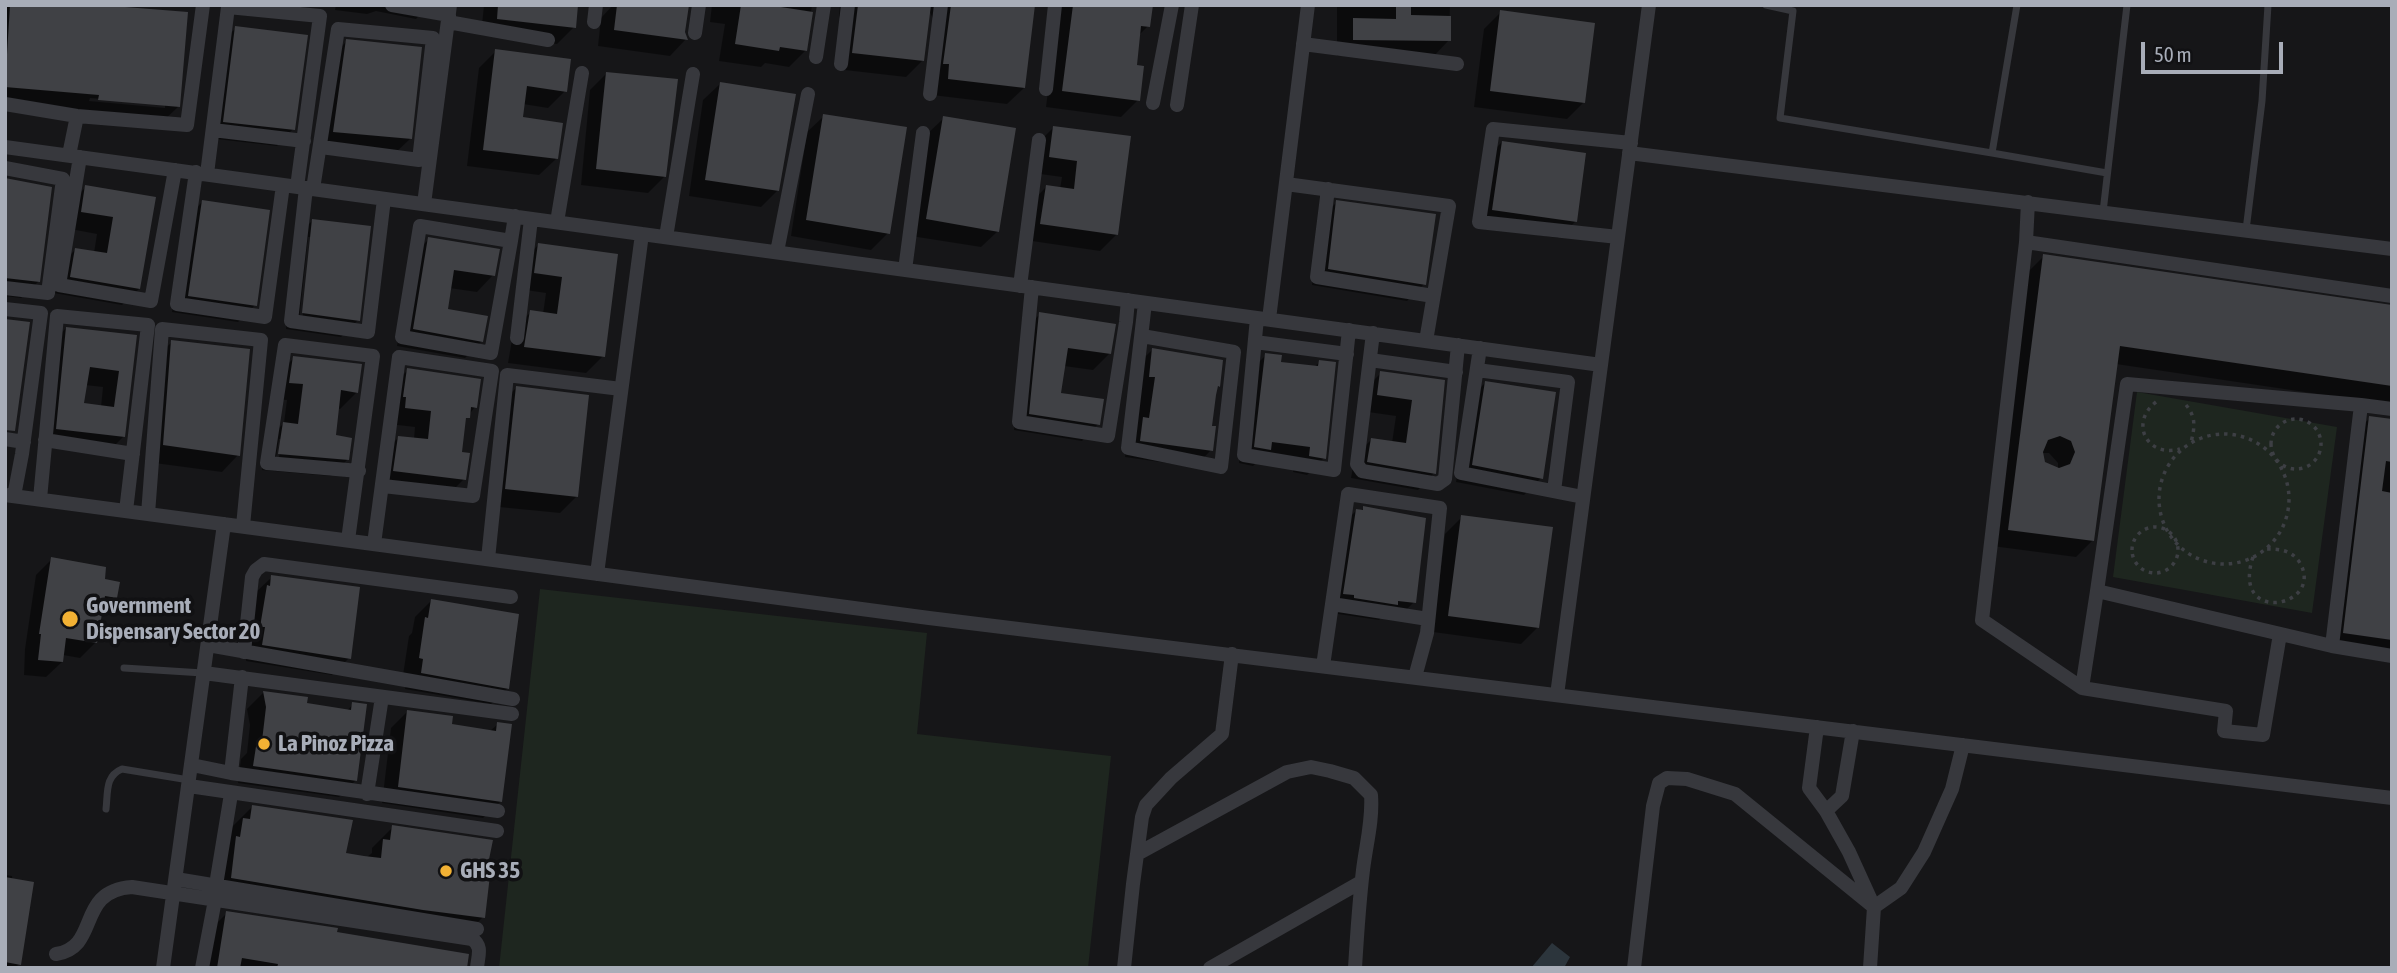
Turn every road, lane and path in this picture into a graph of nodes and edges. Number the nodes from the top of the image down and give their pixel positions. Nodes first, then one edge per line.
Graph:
1 (203, 5) edge
2 (392, 5) edge
3 (596, 5) edge
4 (699, 5) edge
5 (824, 5) edge
6 (848, 5) edge
7 (941, 5) edge
8 (1055, 5) edge
9 (1172, 5) edge
10 (1192, 5) edge
11 (1308, 5) edge
12 (1649, 5) edge
13 (1766, 5) edge
14 (2017, 5) edge
15 (2127, 5) edge
16 (2268, 5) edge
17 (449, 14) edge
18 (594, 22) dead end
19 (695, 33) dead end
20 (548, 40) dead end
21 (1303, 44) junction
22 (816, 57) dead end
23 (841, 64) dead end
24 (1458, 64) dead end
25 (582, 73) dead end
26 (694, 74) dead end
27 (1046, 89) dead end
28 (808, 94) dead end
29 (930, 94) dead end
30 (1153, 103) dead end
31 (5, 104) edge
32 (1177, 105) dead end
33 (77, 116) junction
34 (213, 130) junction
35 (923, 133) dead end
36 (1039, 140) dead end
37 (304, 141) junction
38 (5, 147) edge
39 (321, 147) junction
40 (1630, 148) junction
41 (1992, 153) junction
42 (75, 156) junction
43 (5, 169) edge
44 (175, 170) junction
45 (202, 173) junction
46 (2107, 173) junction
47 (1286, 184) junction
48 (300, 187) junction
49 (1328, 189) junction
50 (384, 199) junction
51 (2028, 202) junction
52 (424, 204) junction
53 (2102, 212) junction
54 (514, 216) junction
55 (531, 219) junction
56 (557, 222) junction
57 (2246, 230) junction
58 (642, 234) junction
59 (666, 237) junction
60 (1618, 237) junction
61 (512, 241) junction
62 (2026, 242) junction
63 (2392, 248) edge
64 (777, 252) junction
65 (905, 270) junction
66 (1026, 286) junction
67 (5, 288) edge
68 (1433, 296) junction
69 (2392, 296) edge
70 (1128, 300) junction
71 (1145, 303) junction
72 (5, 309) edge
73 (1263, 318) junction
74 (1349, 330) junction
75 (1373, 333) junction
76 (1142, 336) junction
77 (517, 338) dead end
78 (1426, 341) junction
79 (1255, 342) junction
80 (1458, 345) junction
81 (1480, 348) junction
82 (1348, 354) junction
83 (1370, 359) junction
84 (1601, 365) junction
85 (1477, 370) junction
86 (1456, 372) junction
87 (621, 389) junction
88 (2163, 399) dead end
89 (2181, 401) dead end
90 (2361, 405) junction
91 (2392, 409) edge
92 (5, 439) edge
93 (45, 440) junction
94 (24, 442) junction
95 (2191, 442) junction
96 (2182, 449) junction
97 (133, 454) junction
98 (2280, 465) junction
99 (359, 471) junction
100 (383, 486) junction
101 (1554, 491) junction
102 (10, 495) edge
103 (1583, 497) junction
104 (40, 499) junction
105 (126, 511) junction
106 (148, 514) junction
107 (223, 524) junction
108 (243, 526) junction
109 (2172, 538) junction
110 (348, 540) junction
111 (374, 544) junction
112 (2266, 549) junction
113 (2253, 557) junction
114 (488, 559) junction
115 (597, 574) junction
116 (2097, 591) junction
117 (511, 597) dead end
118 (1332, 604) junction
119 (1428, 619) junction
120 (2280, 634) junction
121 (208, 645) junction
122 (2332, 646) junction
123 (244, 652) junction
124 (1232, 654) junction
125 (2392, 656) edge
126 (1323, 666) junction
127 (124, 668) dead end
128 (204, 673) junction
129 (242, 677) junction
130 (1415, 677) junction
131 (2082, 688) junction
132 (1557, 695) junction
133 (382, 697) junction
134 (1816, 727) junction
135 (1853, 731) junction
136 (1963, 746) junction
137 (192, 765) junction
138 (231, 773) junction
139 (190, 783) junction
140 (231, 794) junction
141 (367, 794) junction
142 (2392, 798) edge
143 (106, 809) dead end
144 (498, 811) dead end
145 (1826, 811) junction
146 (497, 831) dead end
147 (1137, 854) junction
148 (1361, 882) junction
149 (175, 886) junction
150 (215, 892) junction
151 (1874, 907) junction
152 (477, 929) dead end
153 (56, 954) dead end
154 (163, 968) edge
155 (202, 968) edge
156 (477, 968) edge
157 (1124, 968) edge
158 (1210, 968) edge
159 (1355, 968) edge
160 (1634, 968) edge
161 (1870, 968) edge

1 - 33 street
2 - 17 street
3 - 18 street
4 - 19 street
5 - 22 street
6 - 23 street
7 - 29 street
8 - 27 street
9 - 30 street
10 - 32 street
11 - 21 street
12 - 40 street
13 - 41 lane
14 - 41 lane
15 - 46 lane
16 - 57 lane
17 - 20 street
17 - 52 street
21 - 24 street
21 - 47 street
25 - 56 street
26 - 59 street
28 - 64 street
31 - 33 street
33 - 42 street
34 - 37 street
34 - 37 street
34 - 45 street
35 - 65 street
36 - 66 street
37 - 48 street
38 - 42 street
39 - 39 street
39 - 48 street
40 - 51 street
40 - 60 street
40 - 60 street
41 - 46 lane
42 - 44 street
42 - 44 street
43 - 67 street
44 - 45 street
45 - 48 street
45 - 48 street
46 - 53 lane
47 - 49 street
47 - 73 street
48 - 50 street
48 - 50 street
49 - 68 street
49 - 68 street
50 - 52 street
51 - 53 street
51 - 62 street
52 - 54 street
53 - 57 street
54 - 55 street
54 - 61 street
55 - 56 street
55 - 77 street
56 - 58 street
57 - 63 street
58 - 59 street
58 - 87 street
59 - 64 street
60 - 84 street
61 - 61 street
62 - 69 street
62 - 131 street
64 - 65 street
65 - 66 street
66 - 70 street
66 - 70 street
68 - 78 street
70 - 71 street
71 - 73 street
71 - 76 street
72 - 94 street
73 - 74 street
73 - 79 street
74 - 75 street
74 - 82 street
75 - 78 street
75 - 83 street
76 - 76 street
78 - 80 street
79 - 82 street
79 - 82 street
80 - 81 street
80 - 86 street
81 - 84 street
81 - 85 street
83 - 86 street
83 - 86 street
84 - 103 street
85 - 101 street
85 - 101 street
87 - 114 street
87 - 115 street
88 - 96 path
89 - 95 path
90 - 91 street
90 - 116 street
90 - 122 street
92 - 94 street
93 - 97 street
93 - 97 street
93 - 104 street
94 - 102 street
95 - 96 path
95 - 98 path
96 - 109 path
97 - 105 street
98 - 98 path
98 - 112 path
99 - 99 street
99 - 110 street
100 - 100 street
100 - 111 street
101 - 103 street
102 - 104 street
103 - 132 street
104 - 105 street
105 - 106 street
106 - 107 street
106 - 108 street
107 - 108 street
107 - 121 street
108 - 110 street
109 - 109 path
109 - 113 path
110 - 111 street
111 - 114 street
112 - 113 path
112 - 113 path
114 - 115 street
115 - 124 street
116 - 120 street
116 - 131 street
117 - 123 street
118 - 119 street
118 - 119 street
118 - 126 street
119 - 130 street
120 - 122 street
120 - 131 street
121 - 123 street
121 - 128 street
122 - 125 street
123 - 133 street
124 - 126 street
124 - 147 street
126 - 130 street
127 - 128 lane
128 - 129 street
128 - 137 street
129 - 133 street
129 - 138 street
130 - 132 street
132 - 134 street
133 - 141 street
134 - 135 street
134 - 145 street
135 - 136 street
135 - 145 street
136 - 142 street
136 - 151 street
137 - 138 street
137 - 139 street
138 - 141 street
139 - 140 street
139 - 143 lane
139 - 149 street
140 - 146 street
140 - 150 street
141 - 144 street
145 - 151 street
147 - 148 street
147 - 157 street
148 - 158 street
148 - 159 street
149 - 150 street
149 - 153 street
149 - 154 street
150 - 152 street
150 - 155 street
150 - 156 street
151 - 160 street
151 - 161 street

